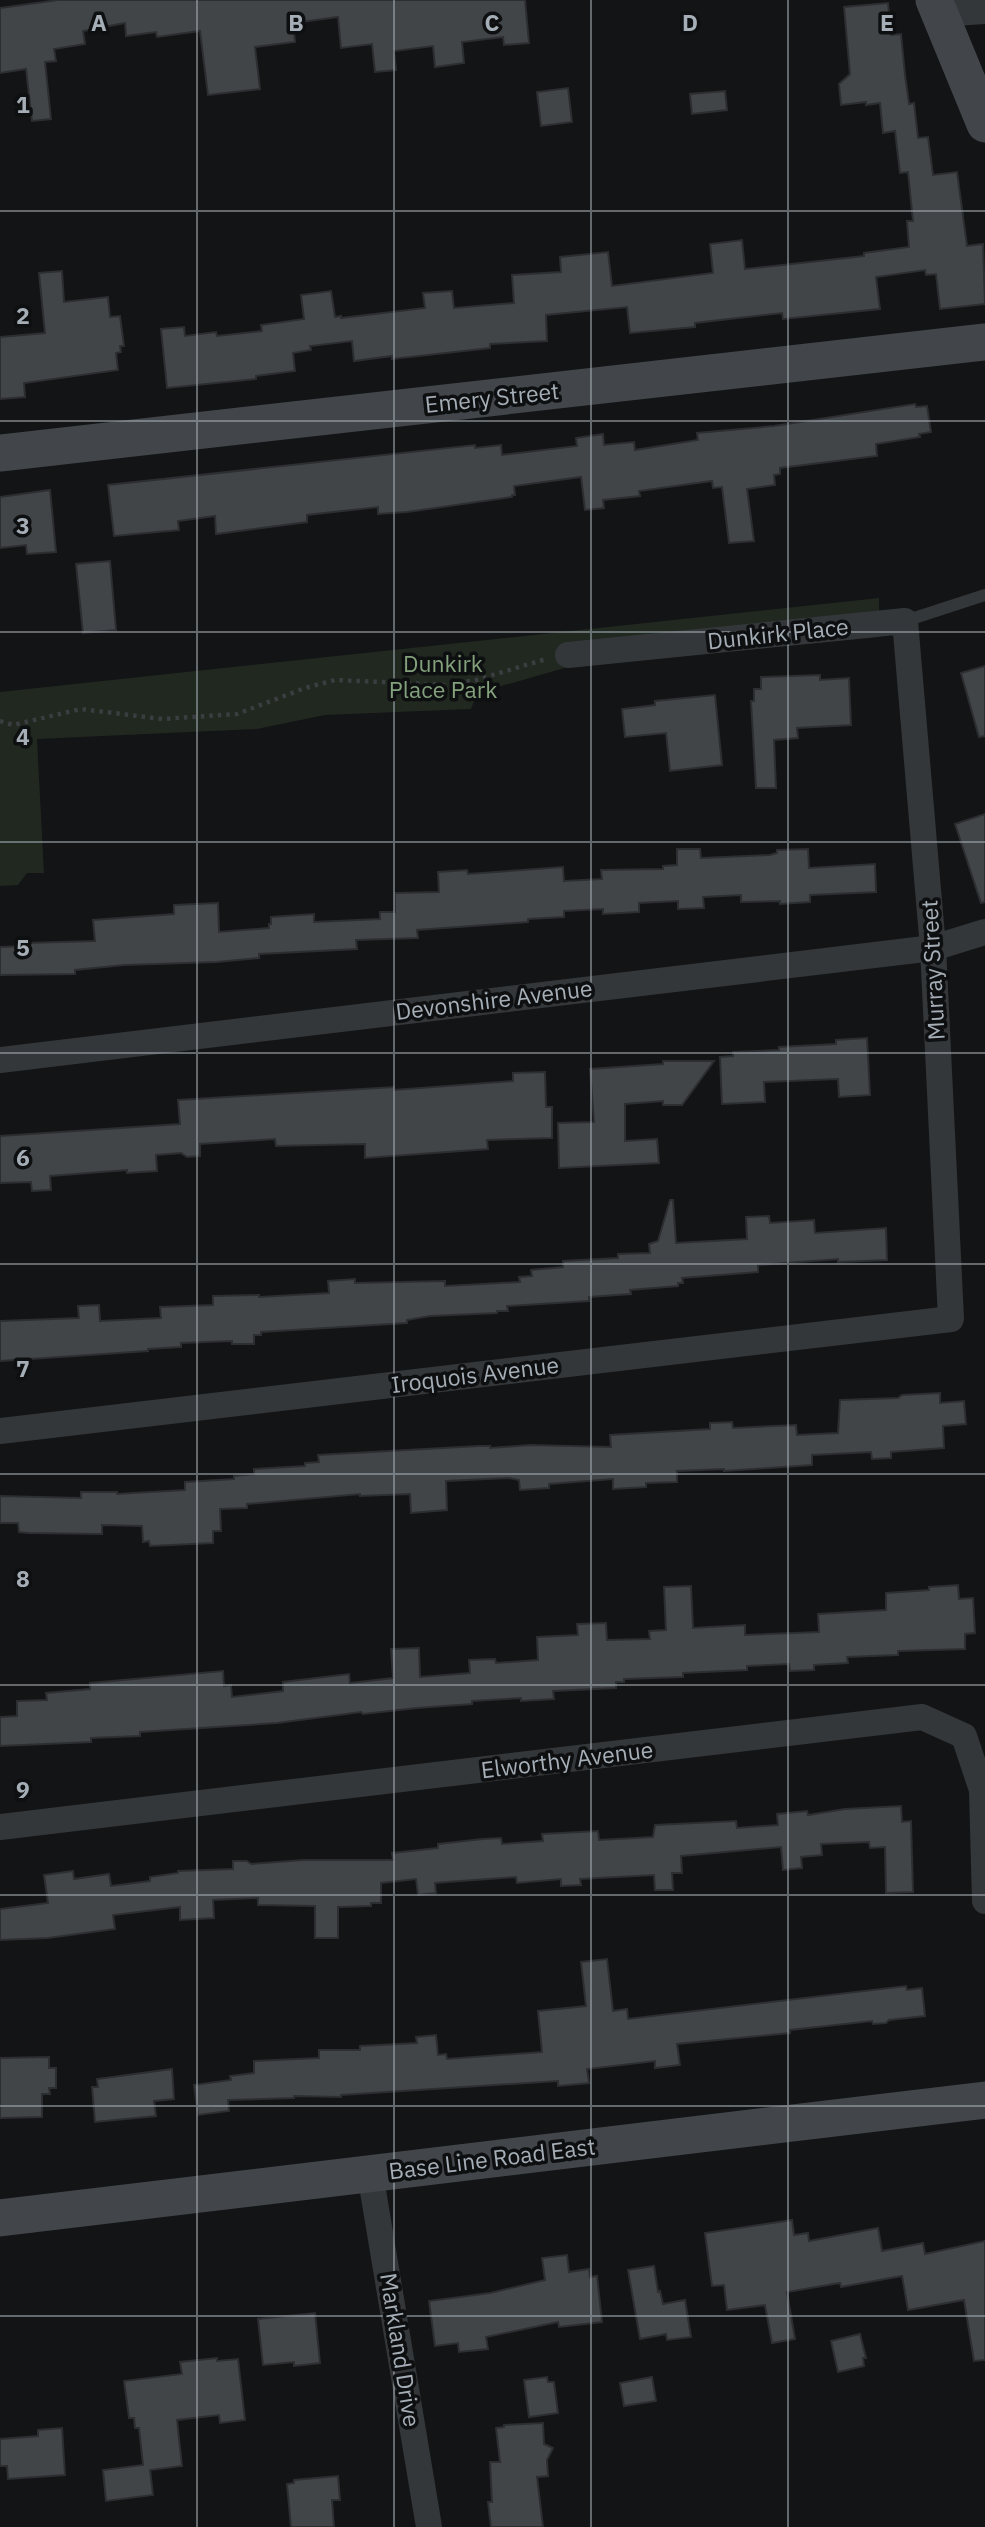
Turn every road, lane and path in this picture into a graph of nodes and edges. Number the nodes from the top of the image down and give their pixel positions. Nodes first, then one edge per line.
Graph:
1 (937, 7) edge
2 (985, 11) edge
3 (985, 124) edge
4 (985, 342) edge
5 (0, 453) edge
6 (985, 595) edge
7 (905, 621) junction
8 (568, 655) joint
9 (0, 721) edge
10 (985, 932) edge
11 (933, 948) junction
12 (0, 1060) edge
13 (951, 1319) joint
14 (0, 1431) edge
15 (0, 1827) edge
16 (985, 1901) edge
17 (985, 2099) edge
18 (370, 2173) junction
19 (0, 2218) edge
20 (429, 2527) edge

1 - 2 street
1 - 3 street
4 - 5 street, Emery Street
6 - 7 lane, Dunkirk Place
7 - 8 street, Dunkirk Place
7 - 11 street, Murray Street
8 - 9 path
10 - 11 street, Devonshire Avenue
11 - 12 street, Devonshire Avenue
11 - 13 street, Murray Street
13 - 14 street, Iroquois Avenue
15 - 16 street, Elworthy Avenue
17 - 18 street, Base Line Road East
18 - 19 street, Base Line Road East
18 - 20 street, Markland Drive

